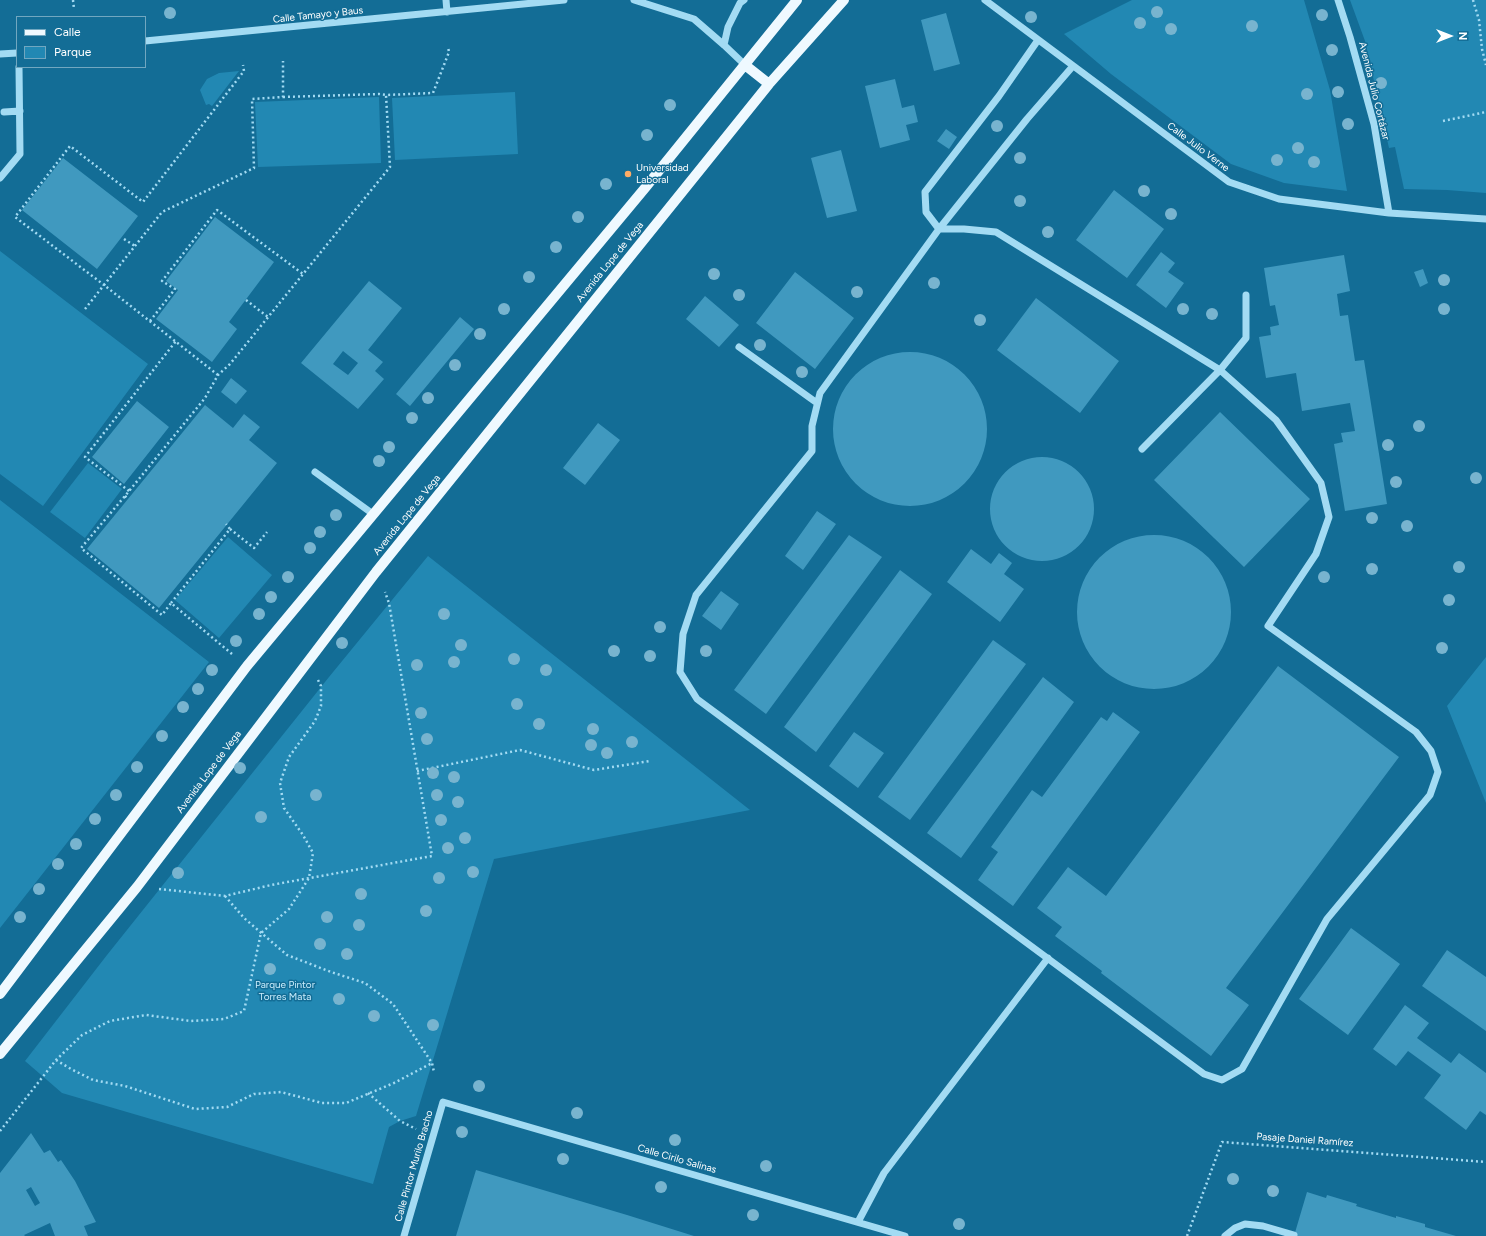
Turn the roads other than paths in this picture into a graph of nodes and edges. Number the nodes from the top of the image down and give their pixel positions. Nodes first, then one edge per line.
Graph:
1 (446, 0) edge
2 (564, 0) edge
3 (634, 0) edge
4 (744, 0) edge
5 (797, 0) edge
6 (844, 0) edge
7 (984, 0) edge
8 (1338, 0) edge
9 (447, 12) junction
10 (1038, 40) junction
11 (146, 42) edge
12 (724, 45) junction
13 (16, 53) edge
14 (0, 54) edge
15 (745, 65) junction
16 (1073, 66) junction
17 (19, 68) edge
18 (769, 84) junction
19 (20, 111) junction
20 (4, 112) dead end
21 (0, 178) edge
22 (1389, 213) junction
23 (1486, 219) edge
24 (939, 229) junction
25 (1246, 295) dead end
26 (739, 347) dead end
27 (1220, 370) junction
28 (817, 403) junction
29 (1142, 449) dead end
30 (315, 472) dead end
31 (374, 514) junction
32 (1048, 958) junction
33 (0, 994) edge
34 (0, 1054) edge
35 (443, 1102) joint
36 (858, 1222) junction
37 (1294, 1235) edge
38 (404, 1236) edge
39 (905, 1236) edge
40 (1225, 1236) edge

1 - 9 street
2 - 9 street, Calle Tamayo y Baus
3 - 12 street
4 - 12 street
5 - 15 main road, Avenida Lope de Vega
6 - 18 main road, Avenida Lope de Vega
7 - 10 street, Calle Julio Verne
8 - 22 street, Avenida Julio Cortázar
9 - 11 street, Calle Tamayo y Baus
10 - 16 street, Calle Julio Verne
10 - 24 street
12 - 15 street
13 - 14 street
15 - 18 main road
15 - 31 main road, Avenida Lope de Vega
16 - 22 street, Calle Julio Verne
16 - 24 street
17 - 19 street
18 - 34 main road, Avenida Lope de Vega
19 - 20 street
19 - 21 street
22 - 23 street, Calle Julio Verne
24 - 27 street
24 - 28 street
25 - 27 street
26 - 28 street
27 - 29 street
27 - 32 street
28 - 32 street
30 - 31 street
31 - 33 main road, Avenida Lope de Vega
32 - 36 street
35 - 36 street, Calle Cirilo Salinas
35 - 38 street, Calle Pintor Murilo Bracho
36 - 39 street, Calle Cirilo Salinas
37 - 40 street

